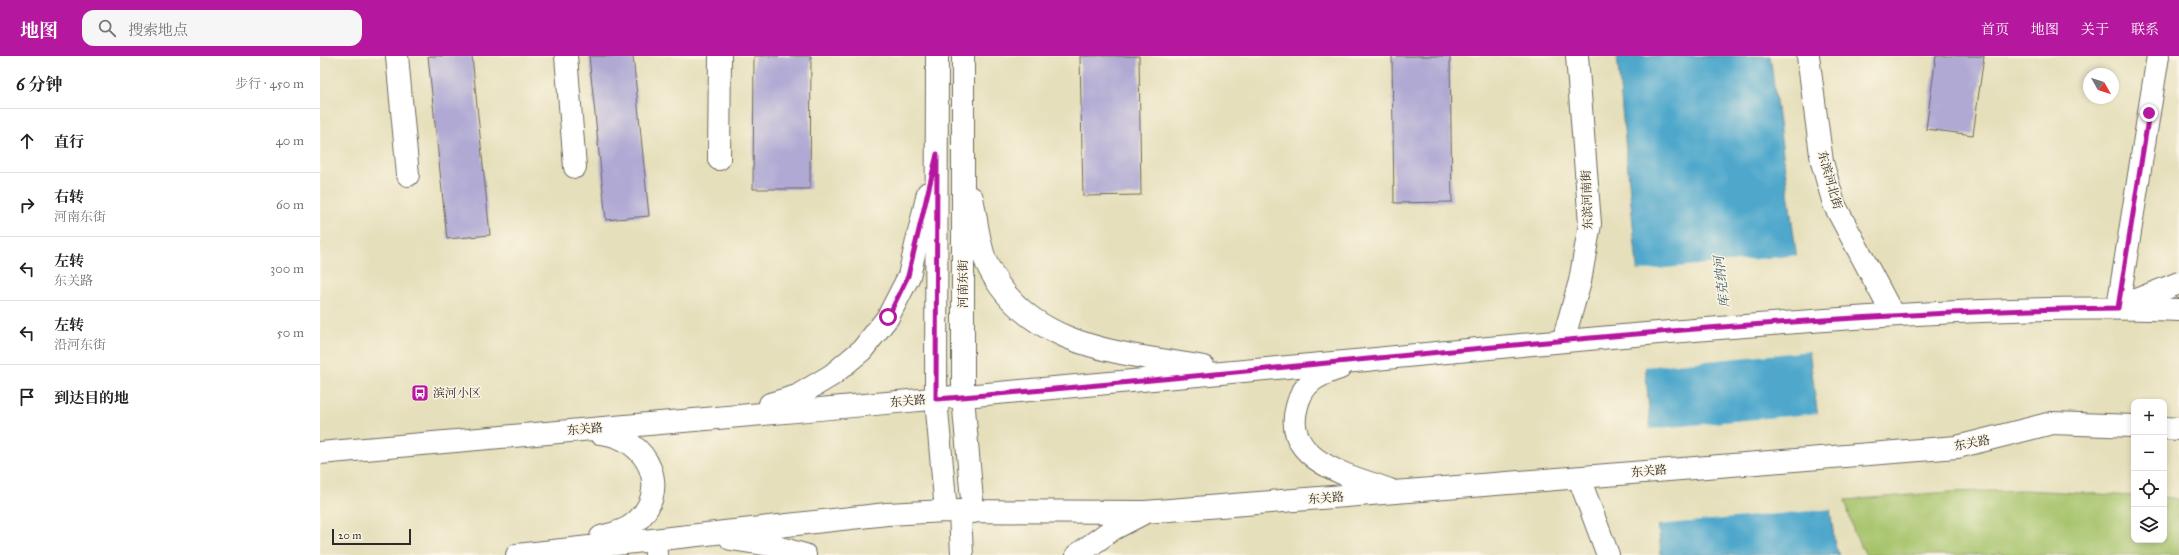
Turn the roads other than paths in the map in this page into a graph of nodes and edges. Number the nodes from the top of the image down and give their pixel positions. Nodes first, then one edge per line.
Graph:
1 (397, 56) edge
2 (566, 56) edge
3 (720, 56) edge
4 (937, 56) edge
5 (963, 56) edge
6 (1577, 56) edge
7 (1808, 56) edge
8 (2158, 56) edge
9 (937, 154) junction
10 (963, 156) junction
11 (719, 159) dead end
12 (574, 167) dead end
13 (408, 175) dead end
14 (2179, 282) edge
15 (2118, 308) junction
16 (2179, 310) edge
17 (1883, 315) junction
18 (1563, 341) junction
19 (1370, 359) junction
20 (1231, 372) junction
21 (963, 397) junction
22 (936, 399) junction
23 (721, 418) junction
24 (2131, 426) edge
25 (2167, 428) edge
26 (2179, 429) edge
27 (570, 431) junction
28 (320, 453) edge
29 (1579, 478) junction
30 (1396, 492) junction
31 (960, 512) junction
32 (1145, 512) junction
33 (704, 534) junction
34 (656, 547) edge
35 (548, 552) junction
36 (516, 555) edge
37 (805, 555) edge
38 (962, 555) edge
39 (1077, 555) edge
40 (1608, 555) edge

1 - 13 main road
2 - 12 main road
3 - 11 main road
4 - 9 main road
5 - 10 main road, 河南东街
6 - 18 main road, 东滨河南街
7 - 17 main road, 东滨河北街
8 - 15 main road
9 - 22 main road
9 - 23 main road
10 - 20 main road
10 - 21 main road, 河南东街
14 - 15 main road, 东关路
15 - 16 main road, 东关路
15 - 17 main road, 东关路
17 - 18 main road, 东关路
18 - 19 main road, 东关路
19 - 20 main road, 东关路
19 - 30 main road
20 - 21 main road, 东关路
21 - 22 main road, 东关路
21 - 31 main road, 河南东街
22 - 23 main road, 东关路
22 - 31 main road
23 - 27 main road, 东关路
24 - 29 main road, 东关路
25 - 26 main road
27 - 28 main road, 东关路
27 - 35 main road
29 - 30 main road, 东关路
29 - 40 main road
30 - 32 main road, 东关路
31 - 32 main road, 东关路
31 - 33 main road, 东关路
31 - 38 main road
32 - 39 main road
33 - 34 main road, 东关路
33 - 37 main road
34 - 35 main road, 东关路
35 - 36 main road, 东关路

